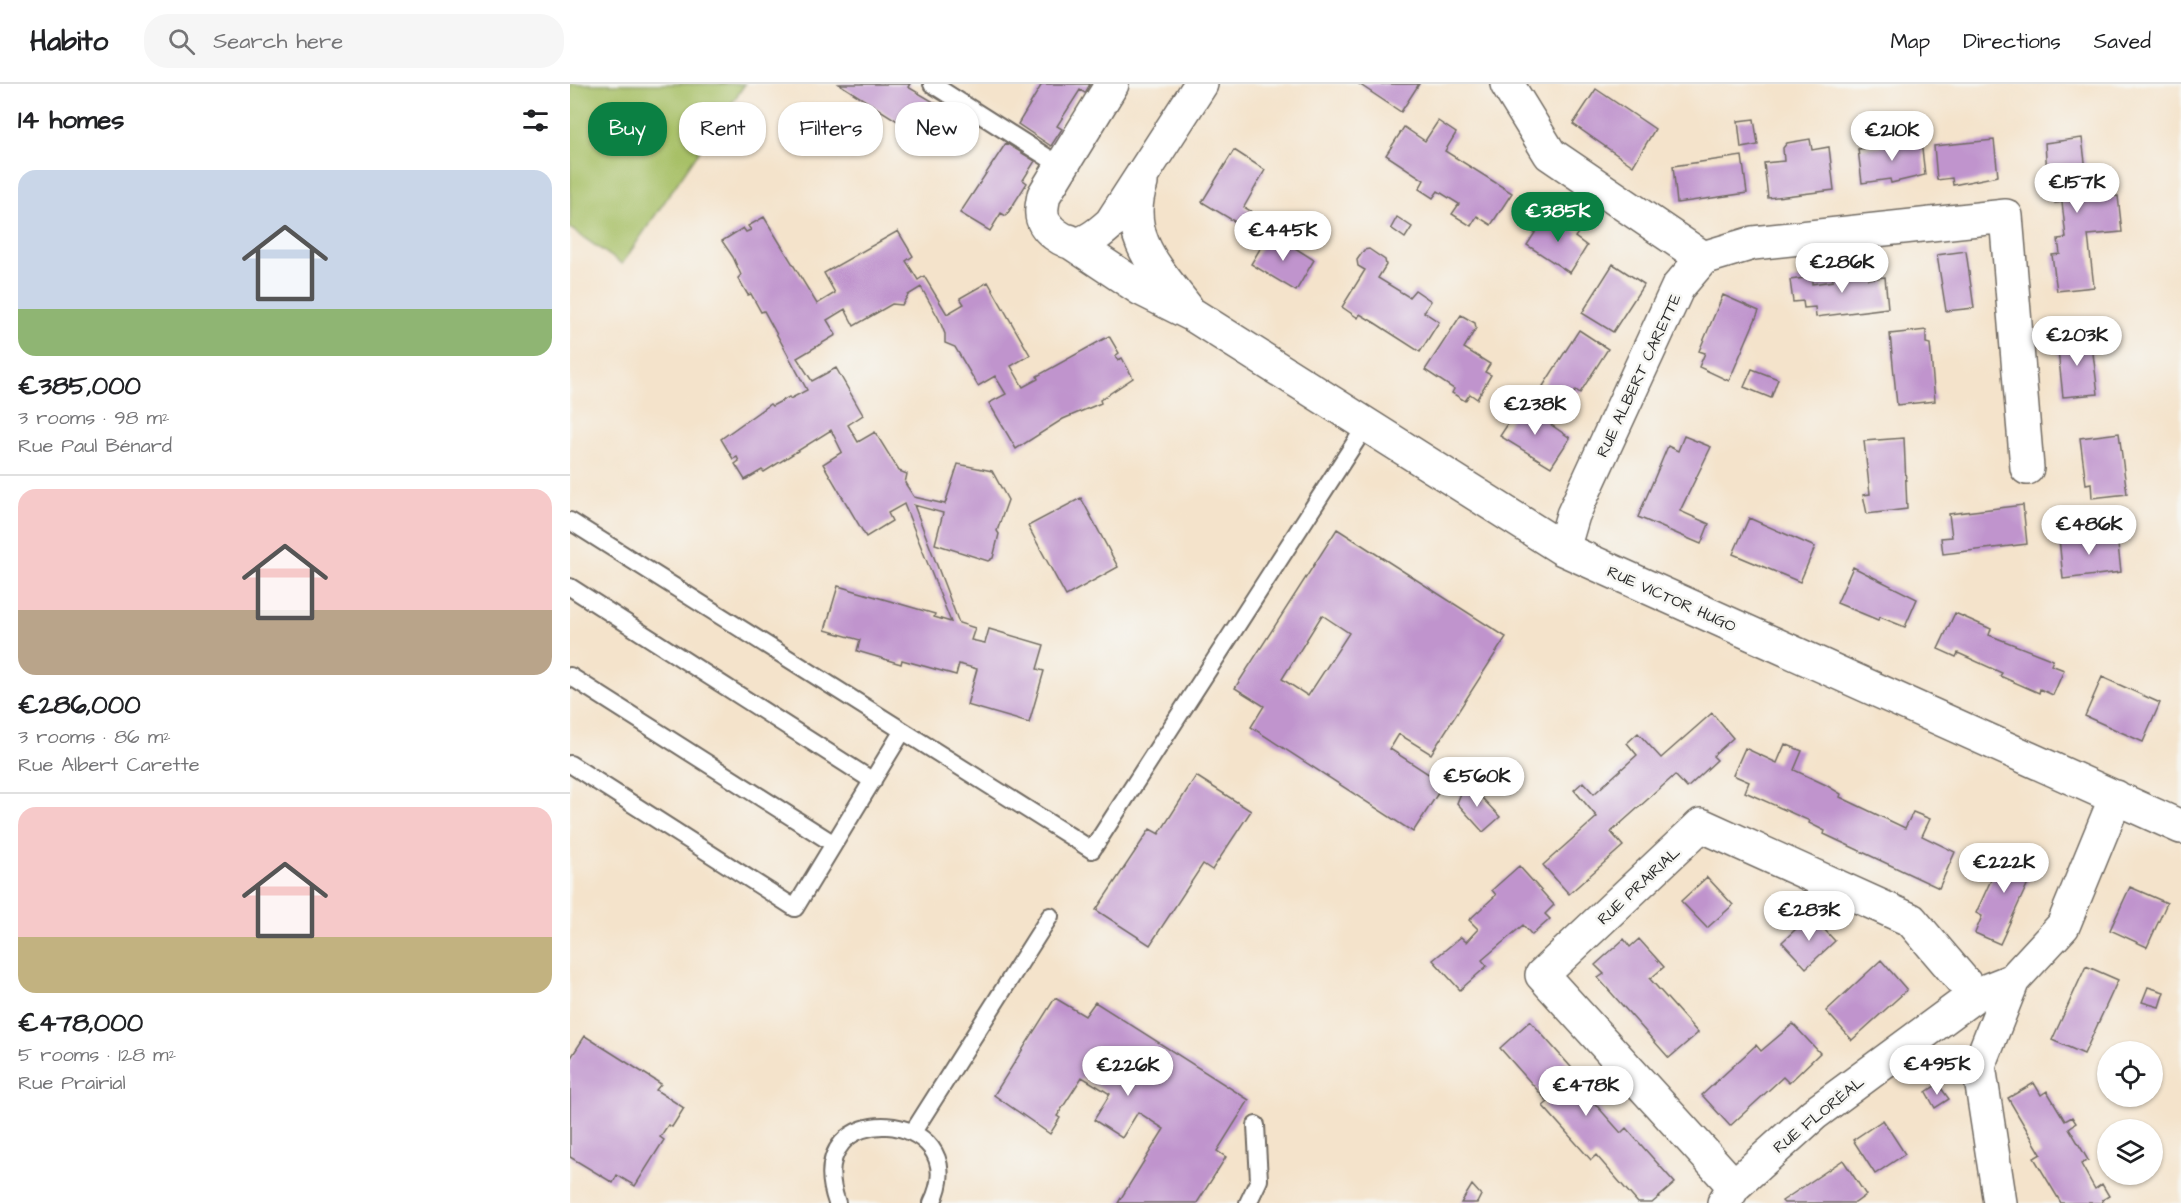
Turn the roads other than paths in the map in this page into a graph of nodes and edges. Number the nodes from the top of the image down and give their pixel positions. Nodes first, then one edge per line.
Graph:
1 (932, 84) edge
2 (1112, 84) edge
3 (1201, 84) edge
4 (1506, 84) edge
5 (1061, 166) junction
6 (1144, 174) junction
7 (1069, 241) junction
8 (1703, 258) junction
9 (1193, 315) junction
10 (1366, 424) junction
11 (2027, 468) dead end
12 (570, 521) edge
13 (1563, 549) junction
14 (570, 586) edge
15 (570, 676) edge
16 (902, 732) junction
17 (570, 764) edge
18 (873, 781) junction
19 (2116, 797) junction
20 (2181, 827) edge
21 (834, 844) junction
22 (1050, 916) dead end
23 (2013, 980) junction
24 (1975, 995) junction
25 (1257, 1125) dead end
26 (913, 1132) junction
27 (1729, 1194) edge
28 (837, 1203) edge
29 (932, 1203) edge
30 (1248, 1203) edge
31 (2000, 1203) edge

1 - 5 lane
2 - 5 street, RUE VICTOR HUGO
3 - 6 street, RUE VICTOR HUGO
4 - 8 street
5 - 7 street, RUE VICTOR HUGO
6 - 7 street, RUE VICTOR HUGO
6 - 9 street, RUE VICTOR HUGO
7 - 9 street, RUE VICTOR HUGO
8 - 11 street
8 - 13 street, RUE ALBERT CARETTE
9 - 10 street, RUE VICTOR HUGO
10 - 13 street, RUE VICTOR HUGO
10 - 16 lane
12 - 16 lane
13 - 19 street, RUE VICTOR HUGO
14 - 18 lane
15 - 21 lane
16 - 18 lane
17 - 21 lane
18 - 21 lane
19 - 20 street, RUE VICTOR HUGO
19 - 23 street, RUE FLORÉAL
22 - 26 lane
23 - 24 street, RUE FLORÉAL
23 - 31 street, RUE FLORÉAL
24 - 27 street, RUE FLORÉAL
24 - 27 street, RUE PRAIRIAL
25 - 30 lane
26 - 28 lane
26 - 29 lane

